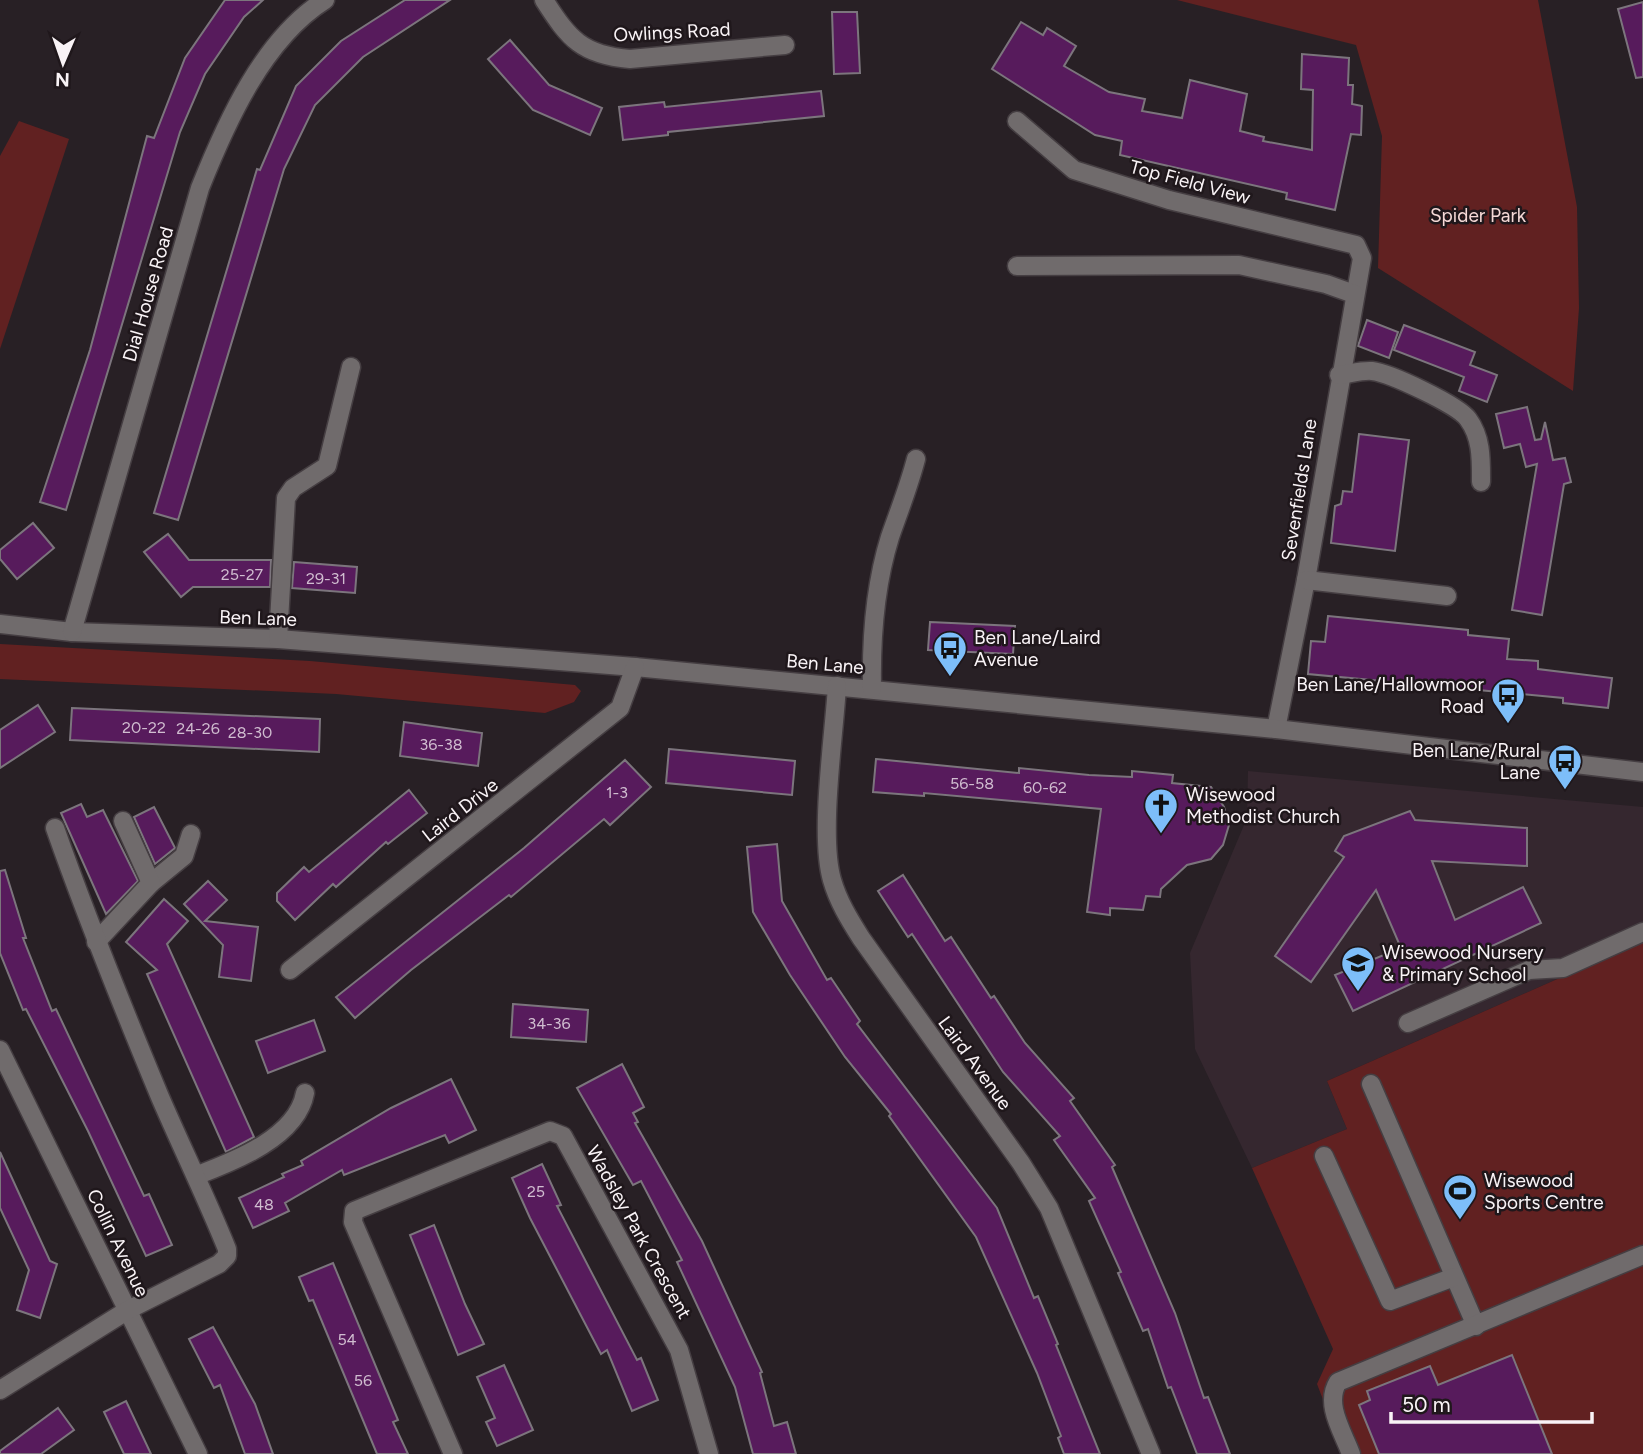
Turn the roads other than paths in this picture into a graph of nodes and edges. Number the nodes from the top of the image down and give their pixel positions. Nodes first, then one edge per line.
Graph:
1 (325, 0) edge
2 (544, 0) edge
3 (785, 45) dead end
4 (1017, 121) dead end
5 (1362, 258) joint
6 (1017, 266) dead end
7 (1354, 294) junction
8 (351, 367) dead end
9 (1339, 375) junction
10 (916, 459) dead end
11 (1481, 482) dead end
12 (1306, 580) junction
13 (1447, 596) dead end
14 (0, 624) edge
15 (72, 632) junction
16 (278, 639) junction
17 (635, 667) junction
18 (837, 686) junction
19 (872, 689) junction
20 (1276, 729) junction
21 (1643, 772) edge
22 (123, 821) dead end
23 (55, 828) dead end
24 (191, 834) dead end
25 (151, 883) junction
26 (1643, 932) edge
27 (96, 942) junction
28 (290, 970) dead end
29 (1408, 1023) dead end
30 (0, 1050) edge
31 (1371, 1084) dead end
32 (305, 1093) dead end
33 (1324, 1156) dead end
34 (198, 1175) junction
35 (1643, 1255) edge
36 (1454, 1277) junction
37 (128, 1310) junction
38 (1468, 1329) junction
39 (0, 1390) edge
40 (198, 1454) edge
41 (453, 1454) edge
42 (709, 1454) edge
43 (1152, 1454) edge
44 (1351, 1454) edge

1 - 15 street, Dial House Road
2 - 3 street, Owlings Road
4 - 5 street, Top Field View
5 - 7 street, Sevenfields Lane
6 - 7 street
7 - 9 street, Sevenfields Lane
8 - 16 street
9 - 11 street
9 - 12 street, Sevenfields Lane
10 - 19 street
12 - 13 street
12 - 20 street, Sevenfields Lane
14 - 15 street, Ben Lane
15 - 16 street, Ben Lane
16 - 17 street, Ben Lane
17 - 18 street, Ben Lane
17 - 28 street, Laird Drive
18 - 19 street, Ben Lane
18 - 43 street, Laird Avenue
19 - 20 street, Ben Lane
20 - 21 street, Ben Lane
22 - 25 street
23 - 27 street
24 - 25 street
25 - 27 street
26 - 29 street
27 - 34 street
30 - 37 street, Collin Avenue
31 - 36 street
32 - 34 street
33 - 36 street
34 - 37 street
35 - 38 street
36 - 38 street
37 - 39 street
37 - 40 street, Collin Avenue
38 - 44 street
41 - 42 street, Wadsley Park Crescent

